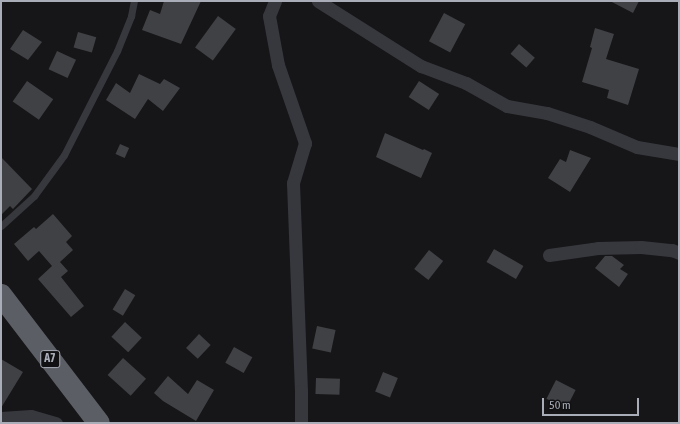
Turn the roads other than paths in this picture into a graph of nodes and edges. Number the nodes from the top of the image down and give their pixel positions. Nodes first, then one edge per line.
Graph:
1 (134, 1) edge
2 (275, 1) edge
3 (318, 1) edge
4 (679, 154) edge
5 (1, 226) edge
6 (679, 254) edge
7 (549, 255) dead end
8 (1, 295) edge
9 (1, 418) edge
10 (56, 423) edge
11 (99, 423) edge
12 (301, 423) edge

1 - 5 lane
2 - 12 street
3 - 4 street
6 - 7 street
8 - 11 highway, A7
9 - 10 street

